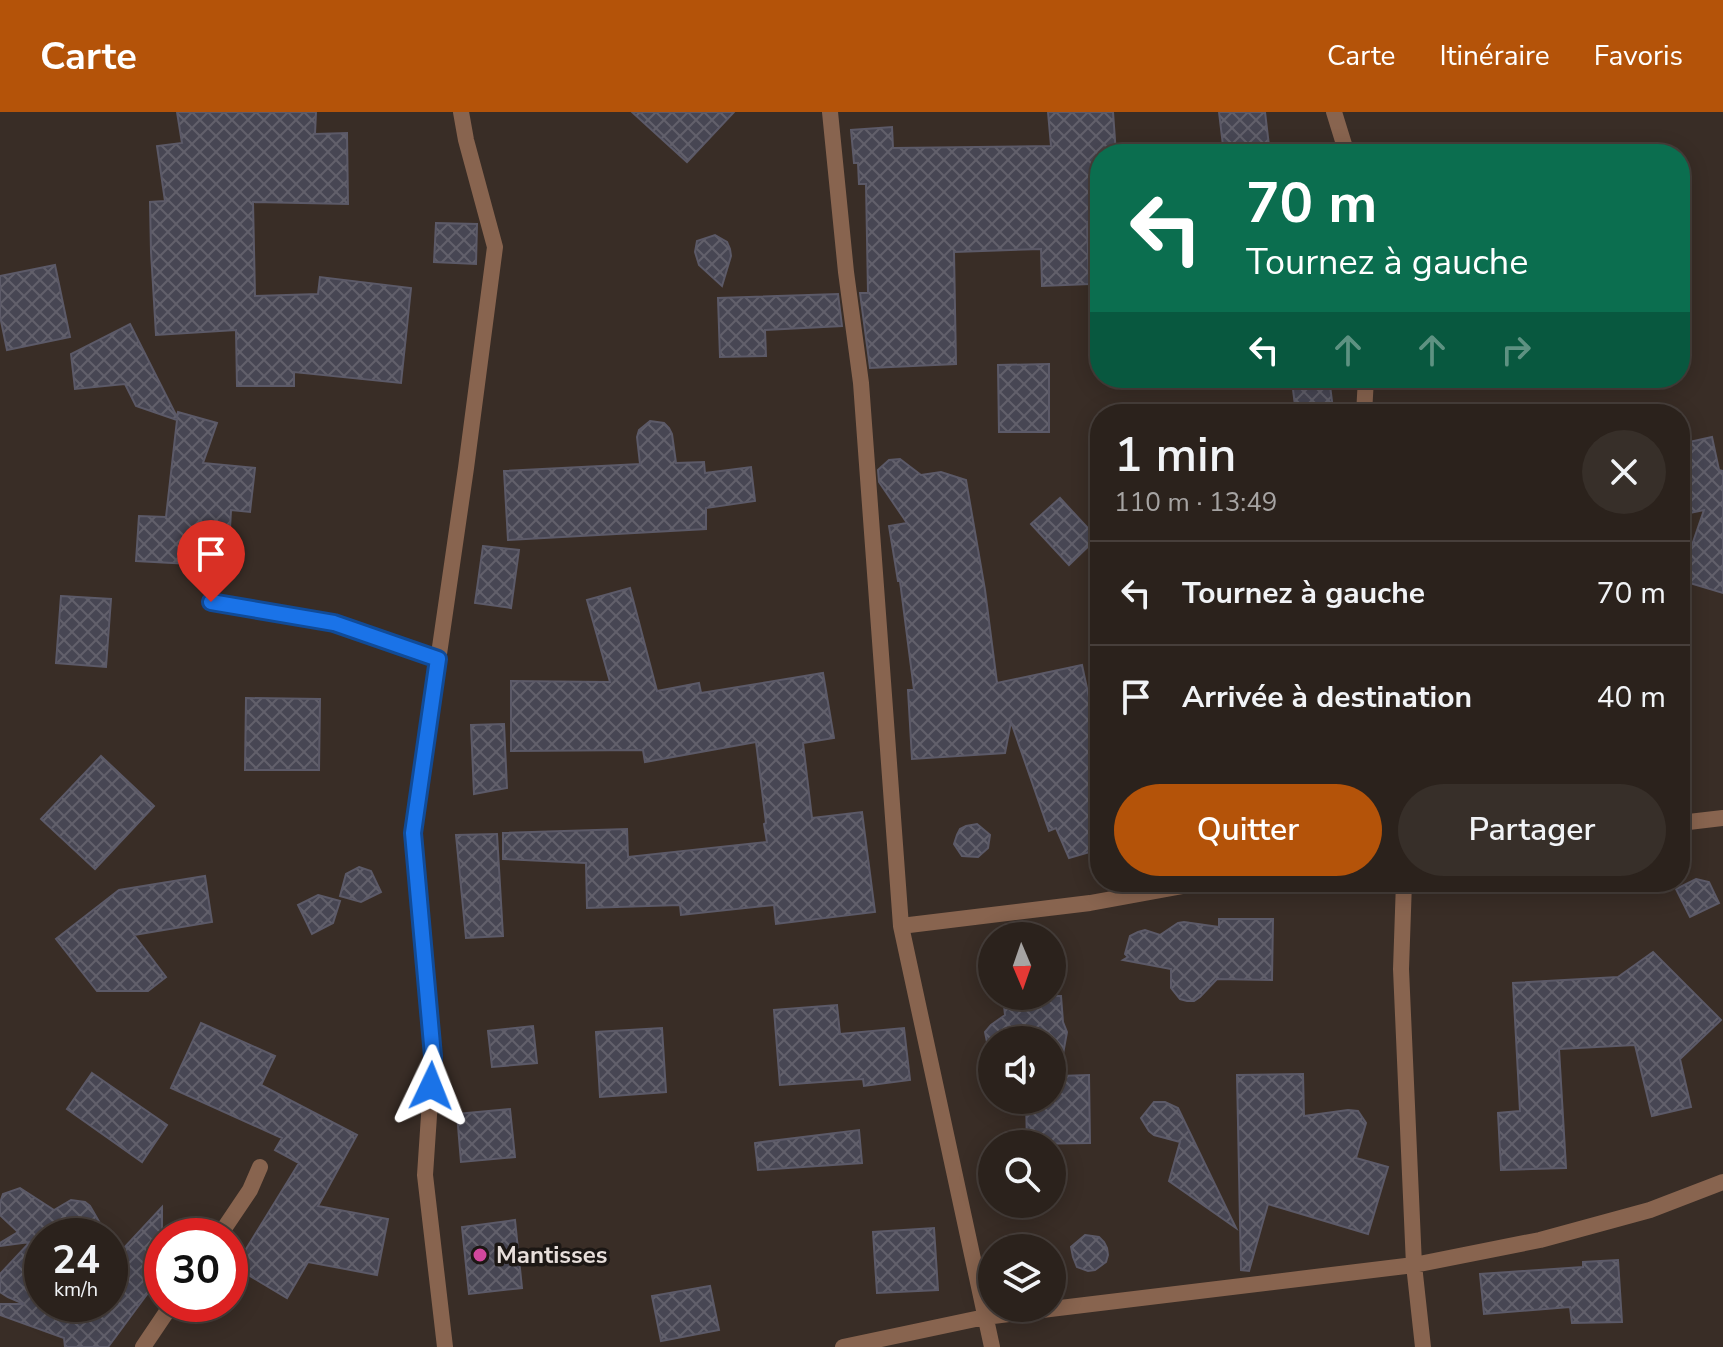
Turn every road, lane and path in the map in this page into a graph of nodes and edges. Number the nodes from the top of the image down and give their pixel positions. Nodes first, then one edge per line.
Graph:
1 (461, 112) edge
2 (830, 112) edge
3 (1334, 112) edge
4 (1344, 144) edge
5 (211, 602) dead end
6 (438, 659) junction
7 (1723, 818) edge
8 (1690, 822) edge
9 (1150, 892) edge
10 (1404, 892) edge
11 (901, 926) junction
12 (260, 1167) dead end
13 (1723, 1182) edge
14 (231, 1218) edge
15 (1414, 1265) junction
16 (978, 1284) edge
17 (1066, 1307) edge
18 (978, 1318) edge
19 (160, 1322) edge
20 (986, 1322) edge
21 (143, 1347) edge
22 (445, 1347) edge
23 (843, 1347) edge
24 (992, 1347) edge
25 (1423, 1347) edge

1 - 6 street
2 - 11 street
3 - 4 street
5 - 6 street
6 - 22 street
7 - 8 street
9 - 11 street
10 - 15 street
11 - 16 street
12 - 14 street
13 - 15 street
15 - 17 street
15 - 25 street
18 - 23 street
19 - 21 street
20 - 24 street

